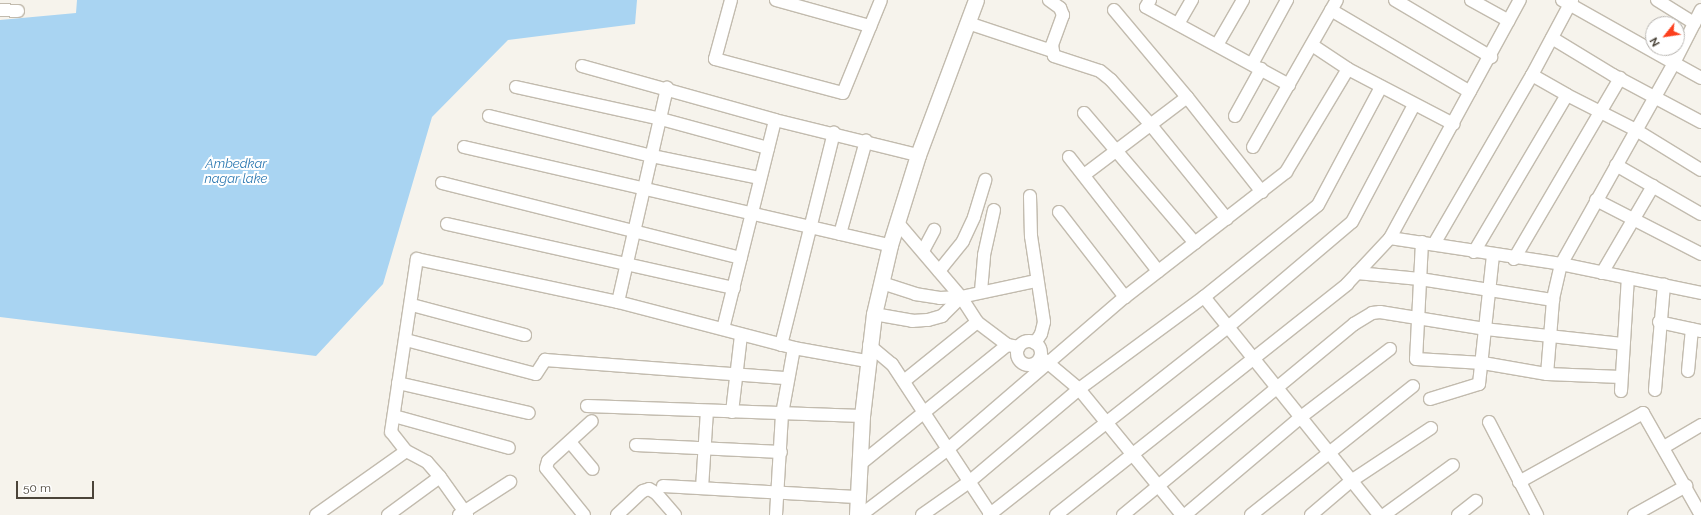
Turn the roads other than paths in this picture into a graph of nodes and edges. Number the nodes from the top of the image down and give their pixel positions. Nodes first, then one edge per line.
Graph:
1 (731, 0) edge
2 (776, 0) edge
3 (881, 0) edge
4 (976, 0) edge
5 (1049, 0) edge
6 (1150, 0) edge
7 (1192, 0) edge
8 (1243, 0) edge
9 (1287, 0) edge
10 (1395, 0) edge
11 (1471, 0) edge
12 (1520, 0) edge
13 (1658, 0) edge
14 (1568, 1) edge
15 (1334, 5) edge
16 (0, 10) edge
17 (1114, 10) dead end
18 (1701, 10) edge
19 (18, 11) dead end
20 (1509, 21) junction
21 (968, 23) junction
22 (1694, 23) junction
23 (1178, 24) junction
24 (870, 26) junction
25 (1552, 38) junction
26 (1217, 45) junction
27 (1312, 45) junction
28 (1052, 51) junction
29 (1491, 57) junction
30 (1674, 63) junction
31 (582, 66) dead end
32 (1257, 66) junction
33 (1348, 69) junction
34 (1532, 75) junction
35 (1620, 78) junction
36 (1701, 78) edge
37 (1289, 85) junction
38 (516, 87) dead end
39 (1381, 87) junction
40 (668, 88) junction
41 (1470, 92) junction
42 (1568, 95) junction
43 (1655, 95) junction
44 (1187, 97) junction
45 (1414, 105) junction
46 (1601, 111) junction
47 (1084, 113) dead end
48 (489, 116) dead end
49 (1235, 116) dead end
50 (661, 119) junction
51 (775, 120) junction
52 (1701, 122) edge
53 (1150, 124) junction
54 (1452, 124) junction
55 (1636, 130) junction
56 (834, 132) junction
57 (866, 141) junction
58 (464, 147) dead end
59 (1253, 147) dead end
60 (768, 148) junction
61 (1116, 150) junction
62 (918, 155) junction
63 (652, 156) junction
64 (1069, 157) dead end
65 (1616, 165) junction
66 (1701, 170) edge
67 (1084, 175) junction
68 (759, 178) junction
69 (985, 180) dead end
70 (442, 183) dead end
71 (1653, 186) junction
72 (645, 190) junction
73 (1262, 192) junction
74 (1030, 196) dead end
75 (1596, 200) junction
76 (994, 210) dead end
77 (1059, 212) dead end
78 (1701, 214) edge
79 (752, 215) junction
80 (1227, 219) junction
81 (1633, 220) junction
82 (897, 222) junction
83 (447, 224) dead end
84 (809, 226) junction
85 (636, 230) junction
86 (934, 230) dead end
87 (840, 234) junction
88 (1390, 238) junction
89 (1195, 243) junction
90 (1428, 243) junction
91 (890, 245) junction
92 (924, 251) junction
93 (1474, 252) junction
94 (1701, 254) edge
95 (1493, 255) junction
96 (741, 258) junction
97 (1514, 259) junction
98 (628, 264) junction
99 (1560, 264) junction
100 (939, 271) junction
101 (1158, 271) junction
102 (1357, 273) junction
103 (1602, 273) junction
104 (1628, 278) junction
105 (1420, 280) junction
106 (1036, 281) junction
107 (882, 283) junction
108 (1664, 284) junction
109 (734, 288) junction
110 (981, 291) junction
111 (1488, 291) junction
112 (1701, 293) edge
113 (961, 297) junction
114 (1125, 297) junction
115 (1204, 297) junction
116 (1553, 300) junction
117 (618, 302) junction
118 (412, 305) junction
119 (874, 314) junction
120 (1418, 318) junction
121 (978, 322) junction
122 (1659, 322) junction
123 (1228, 327) junction
124 (723, 329) junction
125 (1485, 329) junction
126 (1697, 330) edge
127 (741, 335) junction
128 (525, 336) dead end
129 (1549, 336) junction
130 (406, 340) junction
131 (1035, 342) junction
132 (1623, 344) junction
133 (781, 345) junction
134 (869, 345) junction
135 (1013, 346) junction
136 (794, 348) junction
137 (1390, 349) dead end
138 (1254, 358) junction
139 (1046, 360) junction
140 (866, 361) junction
141 (1483, 364) junction
142 (1688, 371) dead end
143 (1546, 374) junction
144 (736, 376) junction
145 (1621, 377) junction
146 (787, 378) junction
147 (904, 381) junction
148 (398, 383) junction
149 (1413, 386) dead end
150 (1079, 389) junction
151 (1278, 389) junction
152 (1655, 390) dead end
153 (1621, 391) dead end
154 (1430, 399) dead end
155 (587, 406) dead end
156 (707, 411) junction
157 (732, 412) junction
158 (926, 412) junction
159 (529, 413) dead end
160 (782, 414) junction
161 (394, 416) junction
162 (862, 416) junction
163 (1301, 417) junction
164 (592, 421) dead end
165 (1106, 422) junction
166 (1489, 422) dead end
167 (1701, 425) edge
168 (1431, 428) dead end
169 (570, 442) junction
170 (636, 445) dead end
171 (1664, 447) junction
172 (509, 448) dead end
173 (704, 448) junction
174 (948, 449) junction
175 (406, 451) junction
176 (781, 452) junction
177 (1329, 452) junction
178 (1133, 456) junction
179 (859, 465) junction
180 (1453, 465) dead end
181 (593, 469) dead end
182 (440, 476) junction
183 (1351, 480) junction
184 (510, 482) dead end
185 (969, 482) junction
186 (1519, 482) junction
187 (663, 486) dead end
188 (1686, 486) junction
189 (1158, 487) junction
190 (702, 488) junction
191 (778, 493) junction
192 (856, 497) junction
193 (1476, 501) dead end
194 (464, 514) edge
195 (316, 515) edge
196 (388, 515) edge
197 (584, 515) edge
198 (617, 515) edge
199 (675, 515) edge
200 (776, 515) edge
201 (857, 515) edge
202 (861, 515) edge
203 (922, 515) edge
204 (990, 515) edge
205 (1056, 515) edge
206 (1123, 515) edge
207 (1182, 515) edge
208 (1185, 515) edge
209 (1251, 515) edge
210 (1310, 515) edge
211 (1379, 515) edge
212 (1384, 515) edge
213 (1458, 515) edge
214 (1537, 515) edge
215 (1634, 515) edge
216 (1701, 515) edge

1 - 24 street
2 - 24 street
3 - 24 street
4 - 21 street
5 - 28 street
6 - 23 street
7 - 23 street
8 - 26 street
9 - 32 street
10 - 29 street
11 - 20 street
12 - 20 street
13 - 22 street
14 - 25 street
14 - 30 street
15 - 27 street
15 - 41 street
16 - 19 street
17 - 44 street
18 - 22 street
20 - 29 street
21 - 28 street
21 - 62 street
22 - 30 street
23 - 26 street
25 - 34 street
25 - 35 street
26 - 32 street
27 - 33 street
27 - 37 street
28 - 53 street
29 - 41 street
30 - 36 street
30 - 43 street
31 - 40 street
32 - 37 street
32 - 49 street
33 - 39 street
33 - 73 street
34 - 42 street
34 - 90 street
35 - 43 street
35 - 46 street
37 - 59 street
38 - 50 street
39 - 45 street
39 - 115 street
40 - 50 street
40 - 51 street
41 - 54 street
42 - 46 street
42 - 93 street
43 - 52 street
43 - 55 street
44 - 53 street
44 - 73 street
45 - 54 street
45 - 123 street
46 - 55 street
46 - 97 street
47 - 61 street
48 - 63 street
50 - 60 street
50 - 63 street
51 - 56 street
51 - 60 street
53 - 61 street
53 - 80 street
54 - 88 street
55 - 65 street
55 - 66 street
56 - 57 street
56 - 84 street
57 - 62 street
57 - 87 street
58 - 72 street
60 - 68 street
61 - 67 street
61 - 89 street
62 - 82 street
63 - 68 street
63 - 72 street
64 - 67 street
65 - 71 street
65 - 75 street
67 - 101 street
68 - 79 street
69 - 100 street
70 - 85 street
71 - 78 street
71 - 81 street
72 - 79 street
72 - 85 street
73 - 80 street
74 - 106 street
75 - 81 street
75 - 99 street
76 - 110 street
77 - 114 street
79 - 84 street
79 - 96 street
80 - 89 street
81 - 94 street
81 - 103 street
82 - 91 street
82 - 92 street
83 - 98 street
84 - 87 street
84 - 133 street
85 - 96 street
85 - 98 street
86 - 92 street
87 - 91 street
88 - 90 street
88 - 102 street
89 - 101 street
90 - 93 street
90 - 105 street
91 - 107 street
92 - 100 street
93 - 95 street
95 - 97 street
95 - 111 street
96 - 109 street
97 - 99 street
98 - 109 street
98 - 117 street
99 - 103 street
99 - 116 street
100 - 113 street
101 - 114 street
102 - 105 street
102 - 138 street
103 - 104 street
104 - 108 street
104 - 132 street
105 - 111 street
105 - 120 street
106 - 110 street
106 - 131 street
107 - 113 street
107 - 119 street
108 - 112 street
108 - 122 street
109 - 124 street
110 - 113 street
111 - 116 street
111 - 125 street
113 - 119 street
113 - 121 street
114 - 139 street
115 - 123 street
115 - 150 street
116 - 129 street
117 - 118 street
117 - 124 street
118 - 128 street
118 - 130 street
119 - 134 street
120 - 125 street
120 - 141 street
120 - 151 street
121 - 135 street
121 - 147 street
122 - 126 street
122 - 152 street
123 - 138 street
123 - 165 street
124 - 127 street
125 - 129 street
125 - 141 street
126 - 142 street
127 - 133 street
127 - 144 street
129 - 132 street
129 - 143 street
130 - 144 street
130 - 148 street
131 - 135 street
131 - 139 street
132 - 145 street
133 - 136 street
134 - 140 street
134 - 147 street
135 - 139 street
135 - 158 street
136 - 140 street
136 - 146 street
137 - 163 street
138 - 151 street
138 - 178 street
139 - 150 street
139 - 174 street
140 - 162 street
141 - 143 street
141 - 154 street
143 - 145 street
144 - 146 street
144 - 157 street
145 - 153 street
146 - 160 street
147 - 158 street
148 - 159 street
148 - 161 street
149 - 177 street
150 - 165 street
150 - 185 street
151 - 163 street
151 - 189 street
155 - 156 street
156 - 157 street
156 - 173 street
157 - 160 street
158 - 174 street
158 - 179 street
160 - 162 street
160 - 176 street
161 - 172 street
161 - 175 street
162 - 179 street
163 - 177 street
163 - 208 street
164 - 169 street
165 - 178 street
165 - 204 street
166 - 186 street
167 - 171 street
168 - 183 street
169 - 181 street
169 - 197 street
170 - 173 street
171 - 186 street
171 - 188 street
173 - 176 street
173 - 190 street
174 - 185 street
174 - 202 street
175 - 182 street
175 - 195 street
176 - 191 street
177 - 183 street
177 - 209 street
178 - 189 street
178 - 205 street
179 - 192 street
180 - 212 street
182 - 194 street
182 - 196 street
183 - 210 street
183 - 211 street
184 - 194 street
185 - 203 street
185 - 204 street
186 - 214 street
187 - 190 street
188 - 215 street
188 - 216 street
189 - 206 street
189 - 207 street
190 - 191 street
191 - 192 street
191 - 200 street
192 - 201 street
193 - 213 street
198 - 199 street

